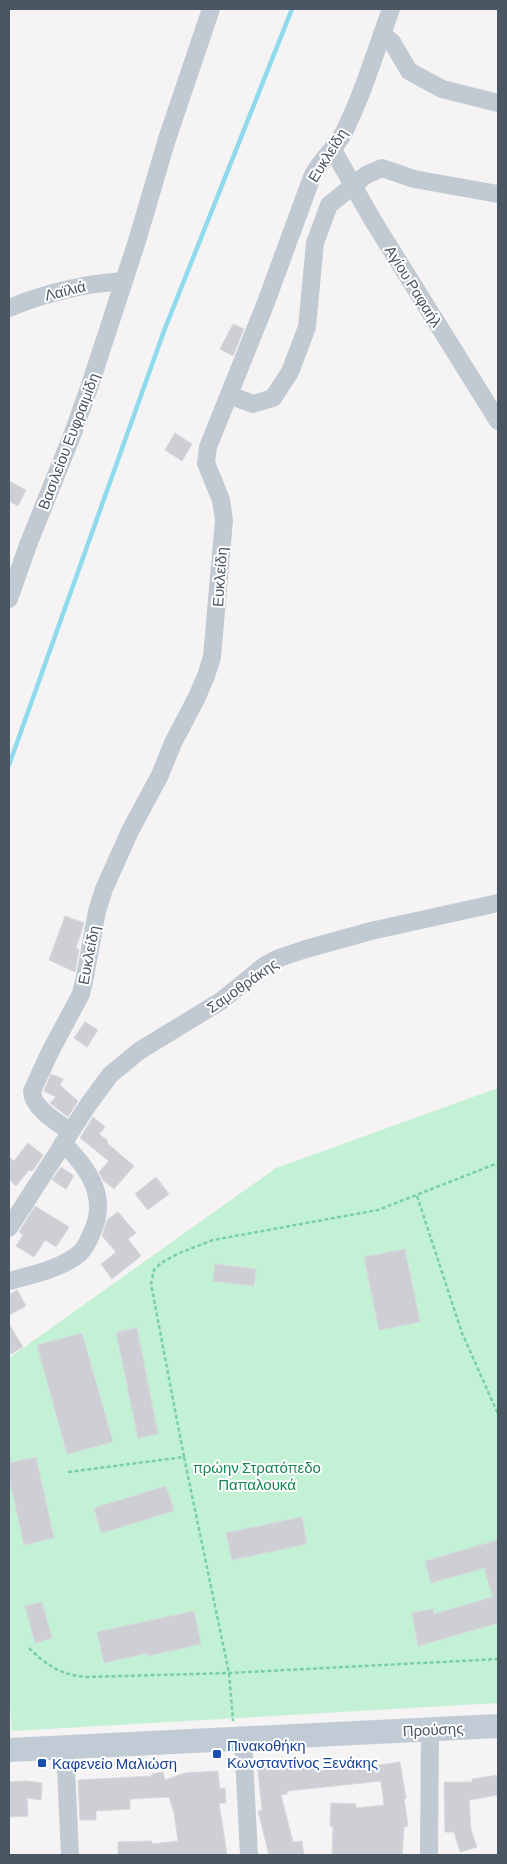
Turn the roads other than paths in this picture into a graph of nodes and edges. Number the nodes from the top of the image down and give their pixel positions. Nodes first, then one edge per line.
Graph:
1 (211, 9) edge
2 (392, 9) edge
3 (382, 34) junction
4 (498, 103) edge
5 (333, 150) junction
6 (353, 186) junction
7 (498, 194) edge
8 (123, 281) junction
9 (9, 308) edge
10 (229, 395) junction
11 (498, 421) edge
12 (9, 598) edge
13 (498, 903) edge
14 (66, 1137) junction
15 (9, 1228) edge
16 (9, 1280) edge
17 (498, 1726) edge
18 (430, 1729) junction
19 (239, 1739) junction
20 (65, 1748) junction
21 (9, 1750) edge
22 (70, 1855) edge
23 (249, 1855) edge
24 (429, 1855) edge

1 - 8 street, Βασιλείου Ευφραιμίδη
2 - 3 street, Ευκλείδη
3 - 4 street
3 - 5 street, Ευκλείδη
5 - 6 street, Αγίου Ραφαήλ
5 - 10 street, Ευκλείδη
6 - 7 street
6 - 10 street
6 - 11 street, Αγίου Ραφαήλ
8 - 9 street, Λαϊλιά
8 - 12 street, Βασιλείου Ευφραιμίδη
10 - 14 street, Ευκλείδη
13 - 14 street, Σαμοθράκης
14 - 15 street
14 - 16 street
17 - 18 main road, Προύσης
18 - 19 main road, Προύσης
18 - 24 street
19 - 20 main road, Προύσης
19 - 23 street
20 - 21 main road, Προύσης
20 - 22 street

